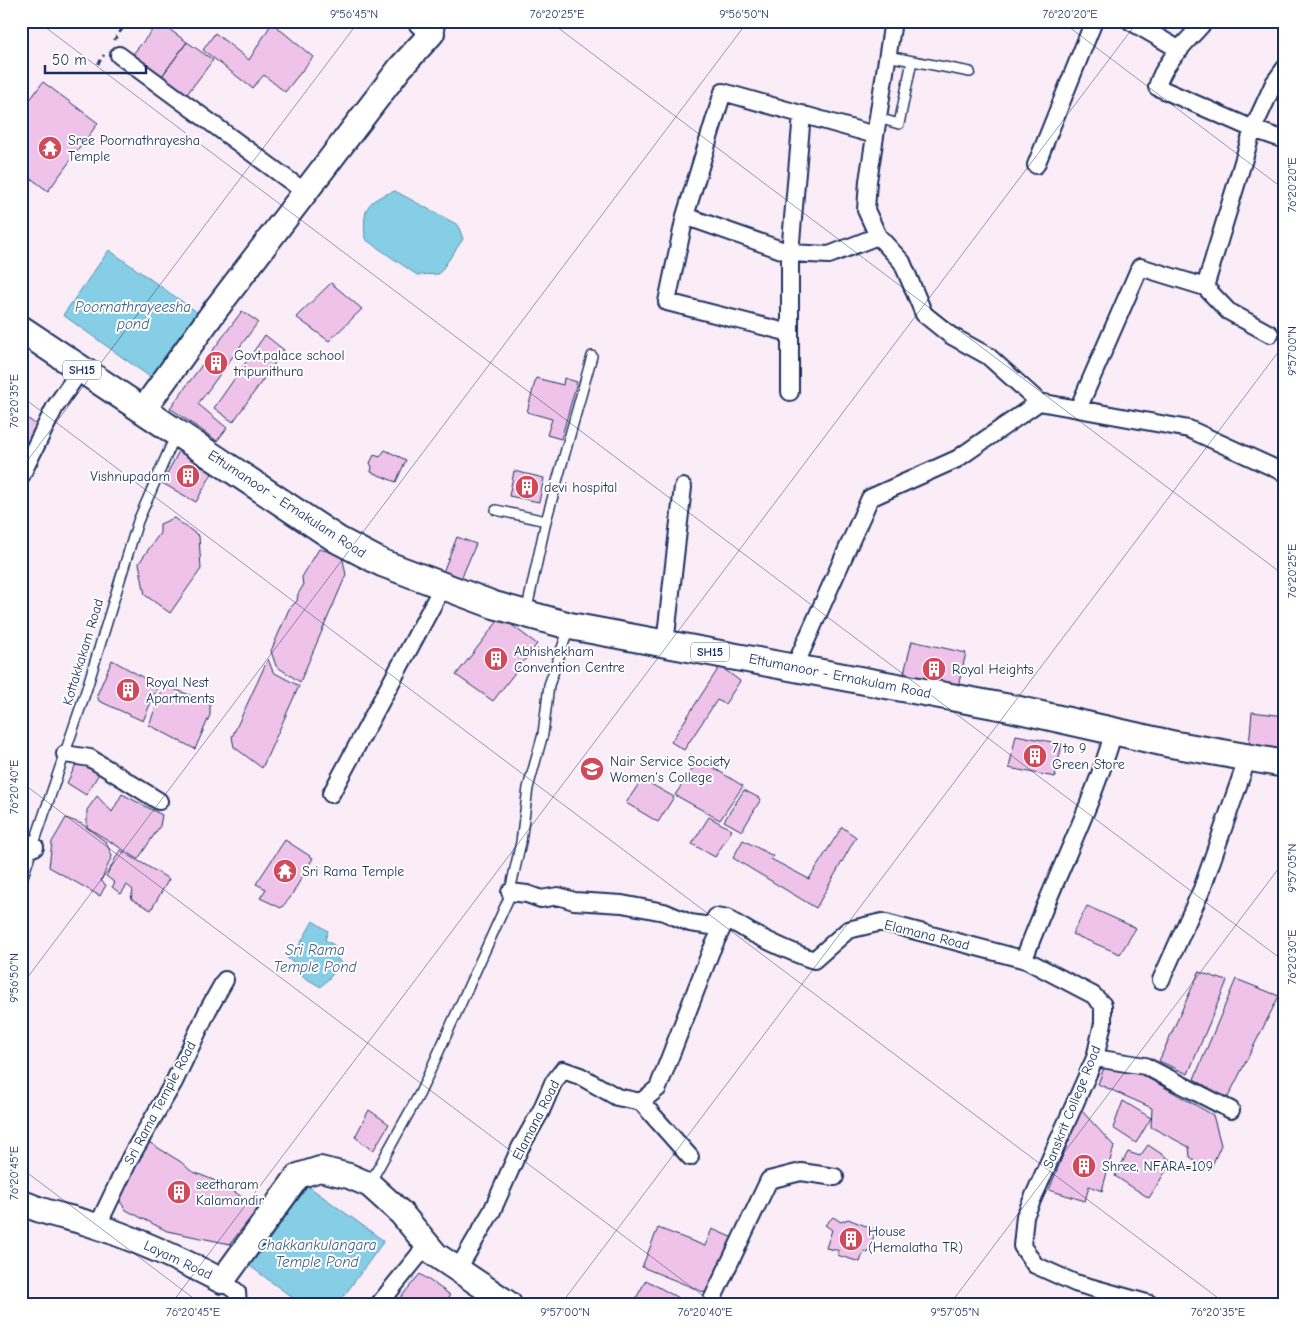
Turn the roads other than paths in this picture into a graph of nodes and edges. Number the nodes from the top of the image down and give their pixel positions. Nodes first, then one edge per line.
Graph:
1 (893, 21) edge
2 (1094, 21) edge
3 (1130, 21) edge
4 (1206, 21) edge
5 (431, 25) edge
6 (1180, 50) junction
7 (120, 55) dead end
8 (887, 56) junction
9 (912, 61) junction
10 (1285, 68) edge
11 (970, 72) dead end
12 (802, 114) junction
13 (876, 126) junction
14 (1254, 128) junction
15 (1285, 140) edge
16 (1036, 165) dead end
17 (305, 192) junction
18 (685, 216) junction
19 (878, 236) junction
20 (790, 254) junction
21 (1205, 287) junction
22 (21, 329) edge
23 (790, 333) junction
24 (1270, 334) dead end
25 (592, 356) dead end
26 (81, 369) junction
27 (790, 392) dead end
28 (1039, 402) junction
29 (1078, 409) junction
30 (143, 410) junction
31 (176, 432) junction
32 (1285, 473) edge
33 (21, 476) edge
34 (683, 486) dead end
35 (496, 510) dead end
36 (546, 521) junction
37 (443, 586) junction
38 (526, 613) junction
39 (570, 626) junction
40 (665, 644) junction
41 (794, 668) junction
42 (1114, 731) junction
43 (65, 754) junction
44 (1248, 757) junction
45 (1285, 764) edge
46 (331, 794) dead end
47 (159, 801) dead end
48 (28, 843) edge
49 (21, 882) edge
50 (510, 892) junction
51 (727, 918) junction
52 (1026, 960) junction
53 (225, 980) dead end
54 (1161, 980) dead end
55 (1095, 1058) junction
56 (640, 1102) junction
57 (1232, 1110) dead end
58 (690, 1157) dead end
59 (835, 1177) dead end
60 (370, 1185) junction
61 (21, 1202) edge
62 (97, 1227) junction
63 (428, 1245) junction
64 (458, 1269) junction
65 (222, 1280) junction
66 (238, 1304) edge
67 (379, 1304) edge
68 (509, 1304) edge
69 (710, 1304) edge
70 (1150, 1304) edge

1 - 8 street
2 - 16 street
3 - 6 street
4 - 6 street
5 - 17 street
6 - 14 street
7 - 17 street
8 - 9 lane
8 - 13 street
9 - 11 lane
9 - 13 lane
10 - 14 street
12 - 13 street
12 - 18 street
12 - 20 street
13 - 19 street
14 - 15 street
14 - 21 street
17 - 30 street
18 - 20 street
18 - 23 street
19 - 20 street
19 - 28 street
20 - 23 street
21 - 24 street
21 - 29 street
22 - 26 main road, Ettumanoor - Ernakulam Road / SH15
23 - 27 street
25 - 36 lane
26 - 30 main road, Ettumanoor - Ernakulam Road / SH15
26 - 33 street
28 - 29 street
28 - 41 street
29 - 32 street
30 - 31 main road, Ettumanoor - Ernakulam Road / SH15
31 - 37 main road, Ettumanoor - Ernakulam Road / SH15
31 - 43 lane, Kottakkakam Road
34 - 40 street
35 - 36 lane
36 - 38 lane
37 - 38 main road, Ettumanoor - Ernakulam Road / SH15
37 - 46 street
38 - 39 main road, Ettumanoor - Ernakulam Road / SH15
39 - 40 main road, Ettumanoor - Ernakulam Road / SH15
39 - 50 lane
40 - 41 main road, Ettumanoor - Ernakulam Road / SH15
41 - 42 main road, Ettumanoor - Ernakulam Road / SH15
42 - 44 main road, Ettumanoor - Ernakulam Road / SH15
42 - 52 street
43 - 47 street
43 - 48 lane, Kottakkakam Road
44 - 45 main road, Ettumanoor - Ernakulam Road / SH15
44 - 54 street
48 - 49 lane, Kottakkakam Road
50 - 51 street
50 - 60 lane
51 - 52 street, Elamana Road
51 - 56 street
52 - 55 street, Sanskrit College Road
53 - 62 street, Sri Rama Temple Road
55 - 57 street
55 - 70 street, Sanskrit College Road
56 - 58 street
56 - 64 street, Elamana Road
59 - 69 street
60 - 63 street, Layam Road
60 - 65 street, Layam Road
61 - 62 street, Layam Road
62 - 65 street, Layam Road
63 - 64 street, Layam Road
63 - 67 street
64 - 68 street, Layam Road
65 - 66 street

